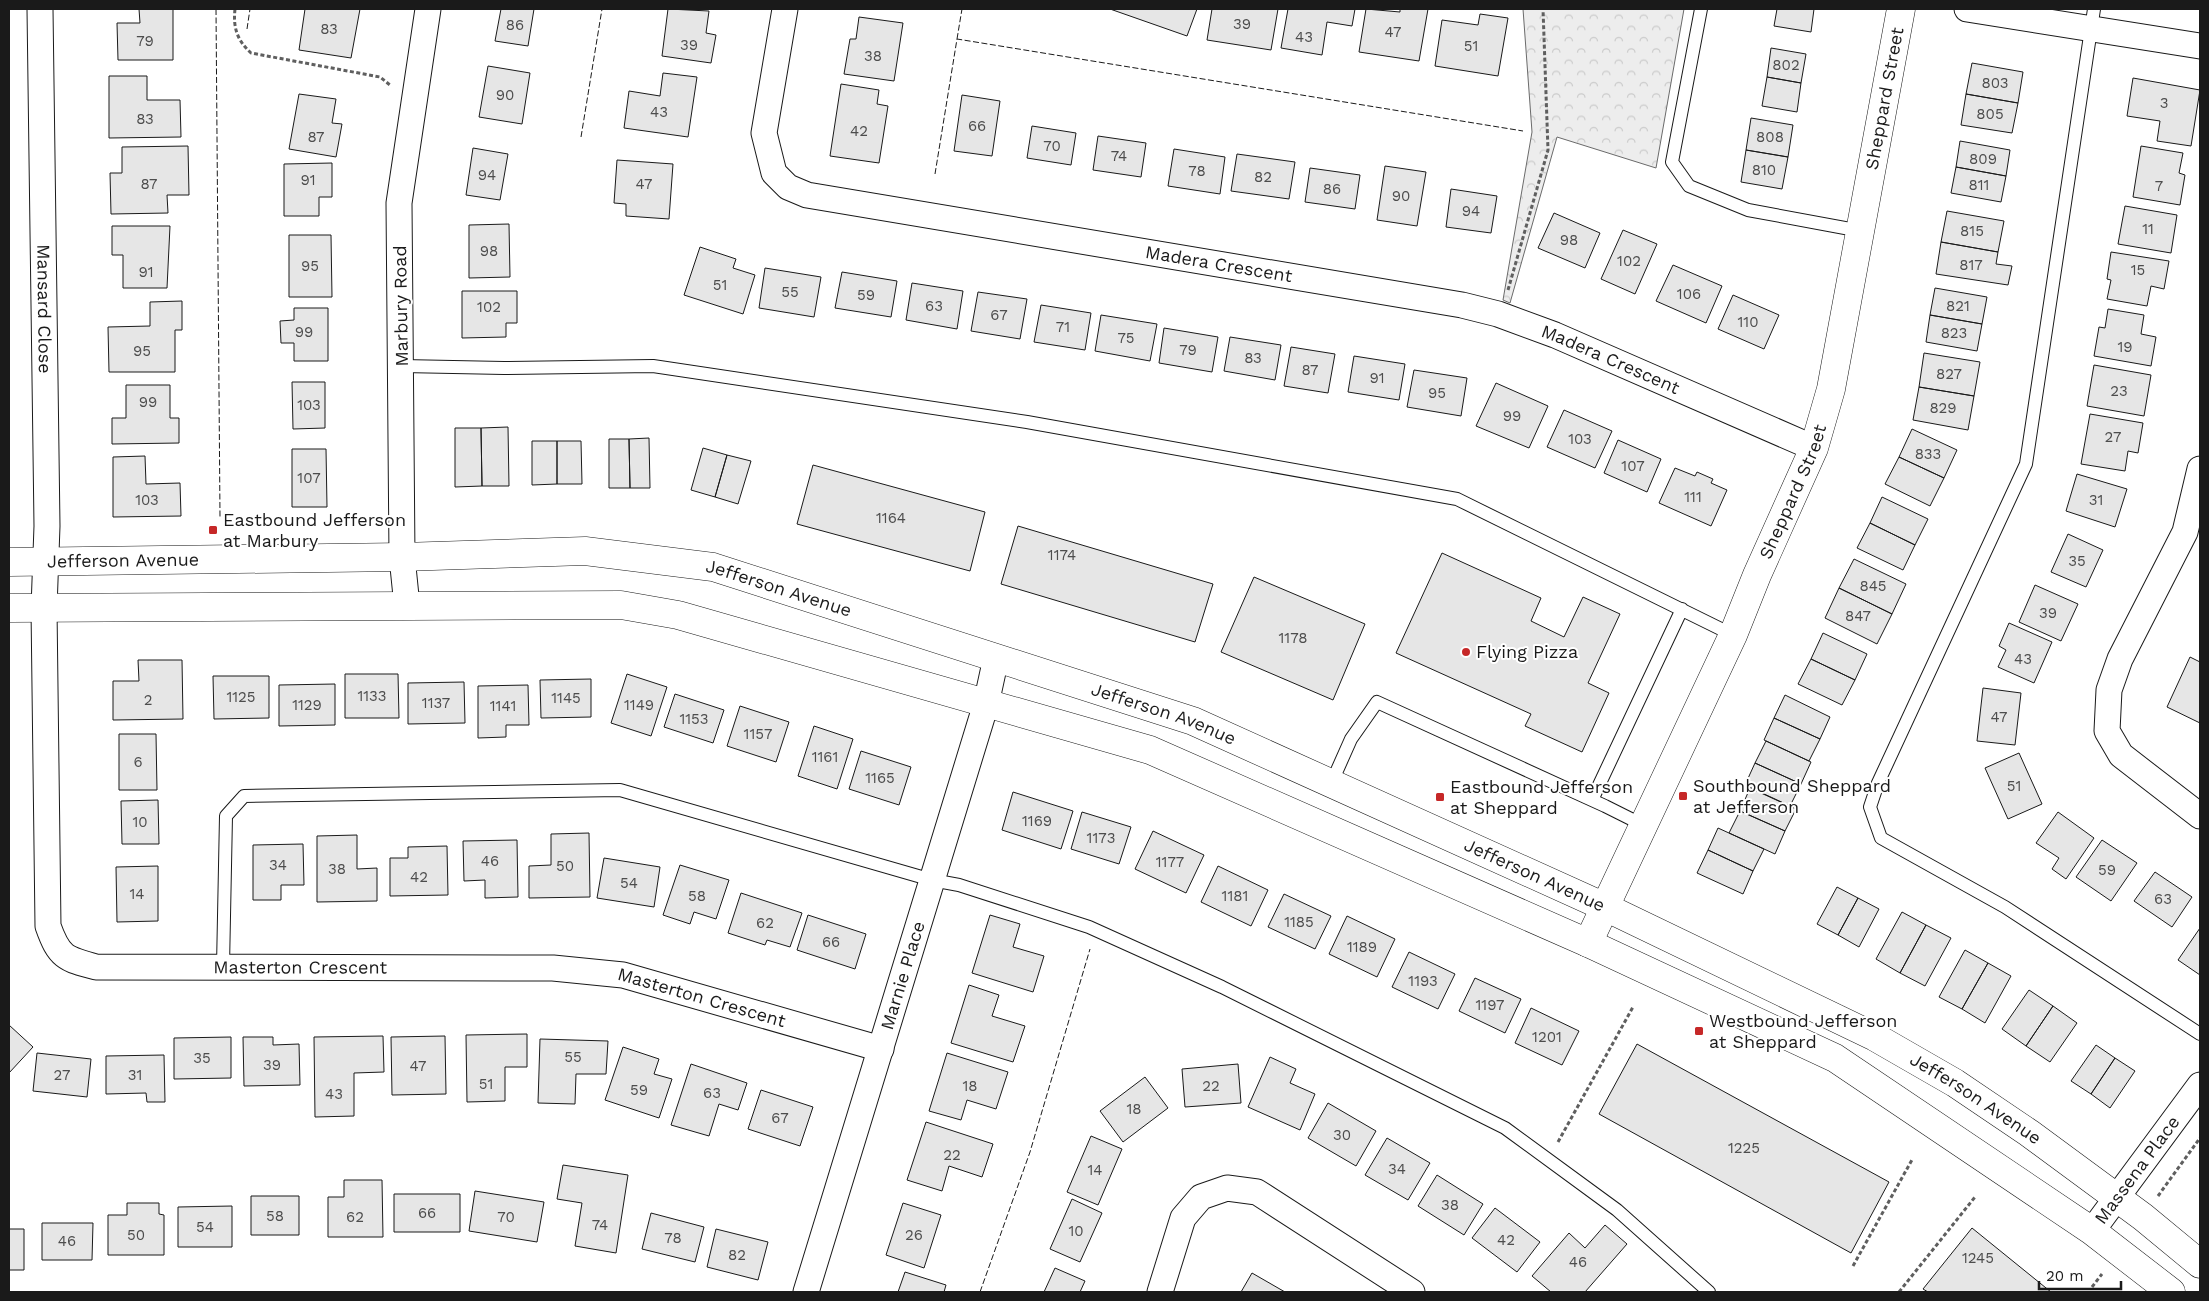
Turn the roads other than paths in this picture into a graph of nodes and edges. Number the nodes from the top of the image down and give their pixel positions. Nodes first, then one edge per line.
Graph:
1 (40, 9) edge
2 (428, 9) edge
3 (785, 9) edge
4 (1701, 9) edge
5 (1901, 9) edge
6 (1967, 9) edge
7 (2092, 19) edge
8 (2200, 46) edge
9 (1861, 231) junction
10 (402, 366) junction
11 (1814, 448) junction
12 (2200, 469) edge
13 (402, 557) junction
14 (9, 562) edge
15 (47, 562) junction
16 (406, 606) junction
17 (9, 608) edge
18 (44, 608) junction
19 (1682, 609) junction
20 (1733, 635) junction
21 (996, 658) junction
22 (986, 704) junction
23 (1331, 784) junction
24 (1592, 800) junction
25 (2200, 816) edge
26 (1643, 825) junction
27 (932, 880) junction
28 (1605, 907) junction
29 (1588, 943) junction
30 (223, 966) junction
31 (2200, 1034) edge
32 (881, 1049) junction
33 (2200, 1084) edge
34 (2117, 1198) junction
35 (2092, 1231) junction
36 (2200, 1264) edge
37 (806, 1292) edge
38 (1160, 1292) edge
39 (1412, 1292) edge
40 (1709, 1292) edge
41 (2171, 1292) edge

1 - 15 street, Mansard Close
2 - 10 street, Marbury Road
3 - 11 street, Madera Crescent
4 - 9 lane
5 - 9 street, Sheppard Street
6 - 7 street
7 - 8 street
7 - 31 lane
9 - 11 street, Sheppard Street
10 - 13 street, Marbury Road
10 - 19 lane
11 - 20 street, Sheppard Street
12 - 25 street
13 - 15 street, Jefferson Avenue
13 - 16 street, Marbury Road
13 - 21 street, Jefferson Avenue
14 - 15 street, Jefferson Avenue
15 - 18 street, Mansard Close
16 - 18 street
16 - 22 street
17 - 18 street
18 - 30 street, Masterton Crescent
19 - 20 lane
19 - 24 lane
20 - 26 street, Sheppard Street
21 - 22 street, Marnie Place
21 - 23 street, Jefferson Avenue
22 - 27 street, Marnie Place
22 - 29 street
23 - 24 lane
23 - 28 street, Jefferson Avenue
24 - 26 lane
26 - 28 street, Sheppard Street
27 - 30 lane
27 - 32 street, Marnie Place
27 - 40 lane
28 - 29 street, Sheppard Street
28 - 34 street, Jefferson Avenue
29 - 35 street
30 - 32 street, Masterton Crescent
32 - 37 street, Marnie Place
33 - 34 street, Massena Place
34 - 35 street, Massena Place
34 - 36 street, Jefferson Avenue
35 - 41 street
38 - 39 street

